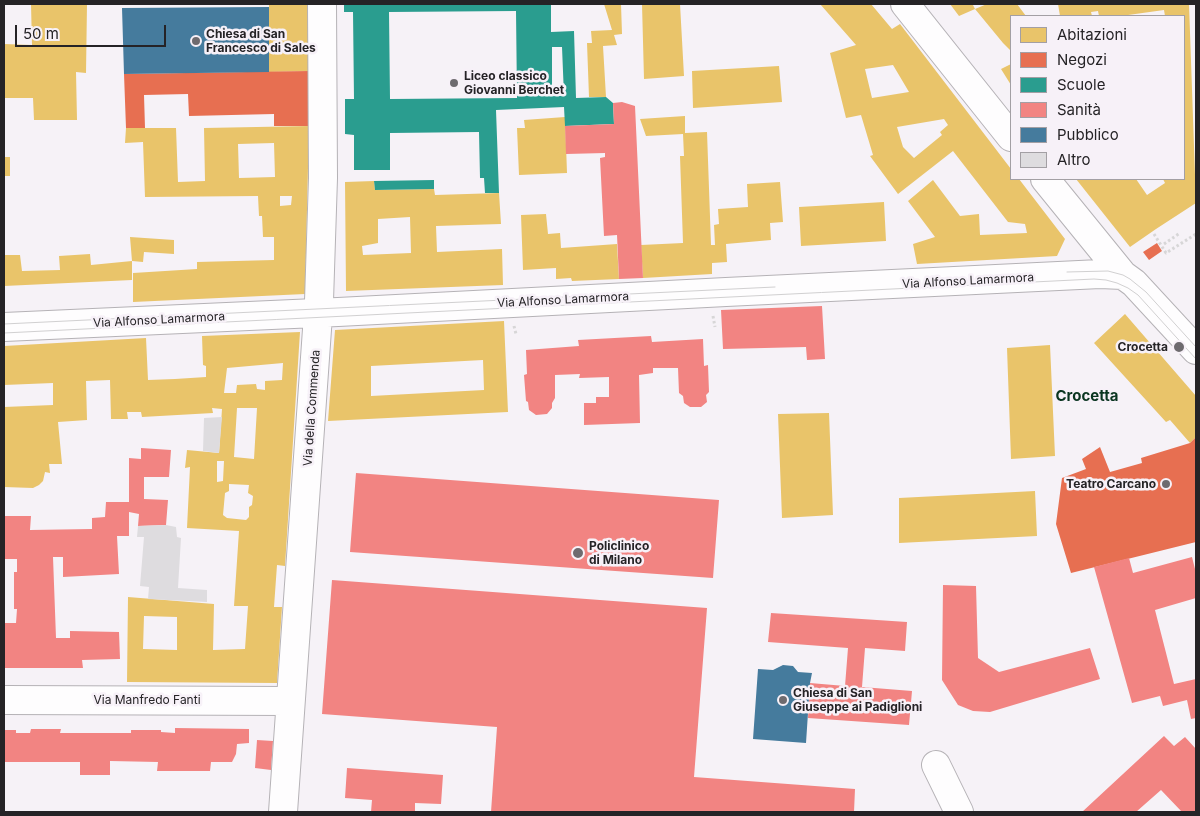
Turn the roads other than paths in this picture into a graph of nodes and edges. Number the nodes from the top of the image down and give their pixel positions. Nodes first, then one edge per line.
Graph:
1 (322, 4) edge
2 (905, 4) edge
3 (1010, 136) edge
4 (1046, 180) edge
5 (1123, 275) junction
6 (318, 313) junction
7 (4, 328) edge
8 (1193, 343) edge
9 (4, 700) edge
10 (290, 701) junction
11 (936, 765) dead end
12 (283, 812) edge
13 (959, 812) edge

1 - 6 street, Via della Commenda
2 - 3 street
4 - 5 street
5 - 6 street, Via Alfonso Lamarmora
5 - 8 street
6 - 7 street, Via Alfonso Lamarmora
6 - 10 street, Via della Commenda
9 - 10 street, Via Manfredo Fanti
10 - 12 street, Via della Commenda
11 - 13 street

